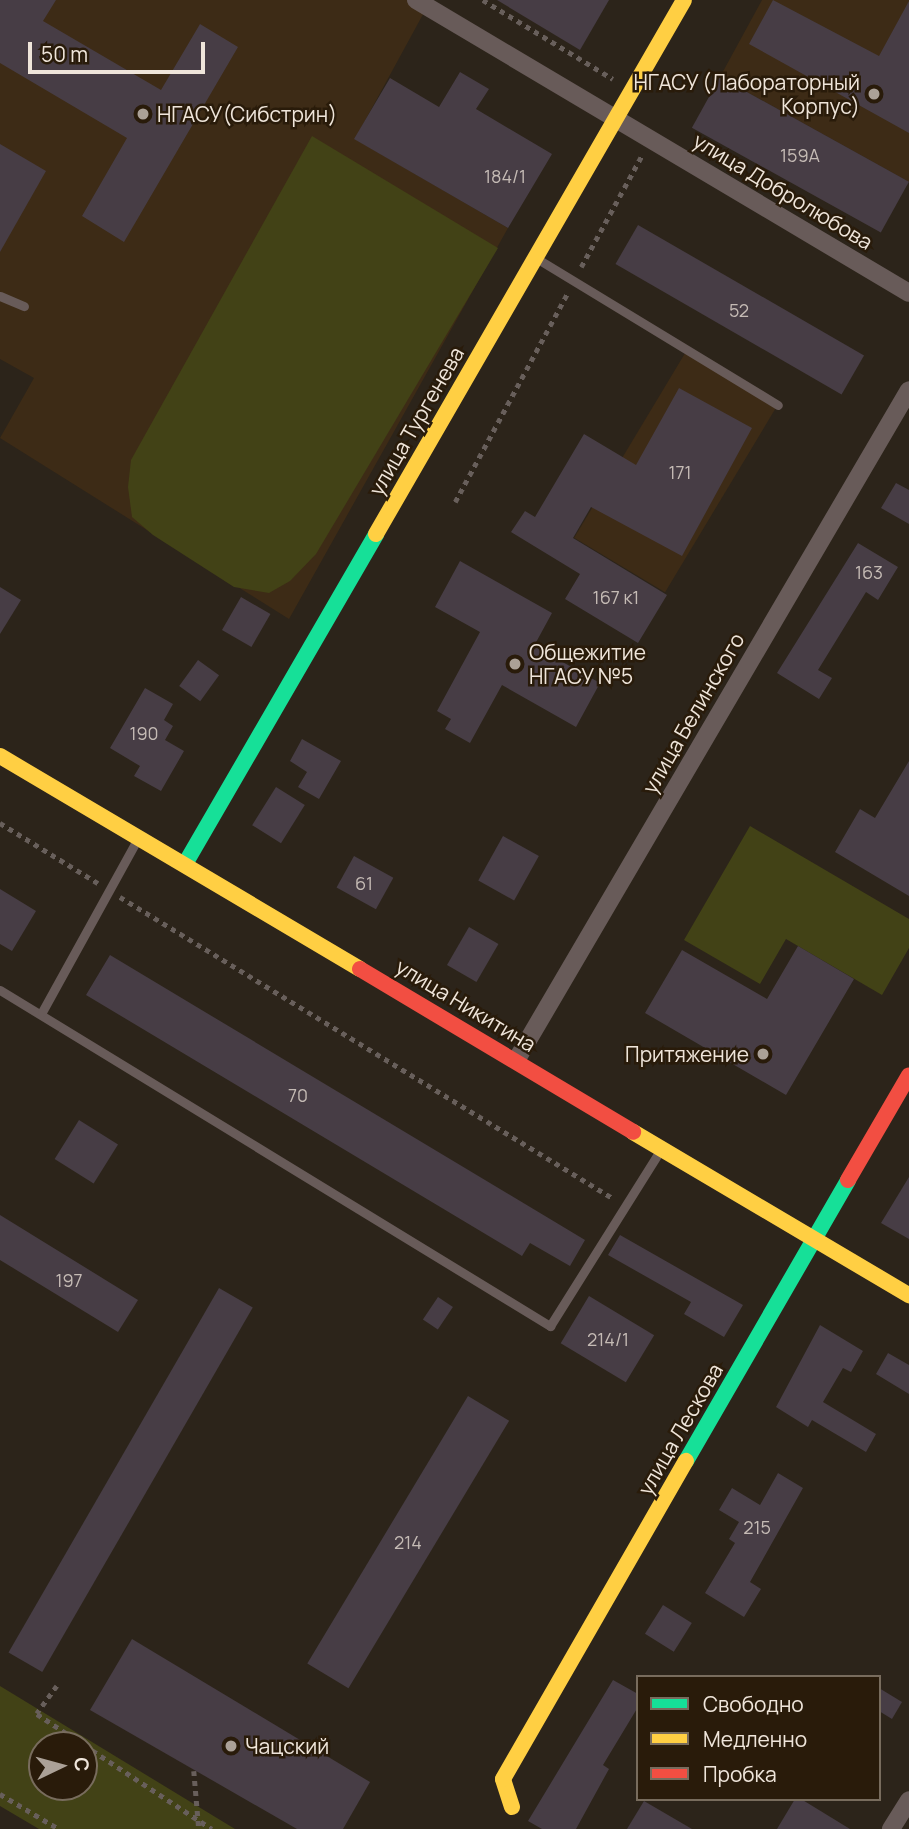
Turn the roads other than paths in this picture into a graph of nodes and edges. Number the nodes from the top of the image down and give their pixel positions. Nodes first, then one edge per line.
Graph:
1 (416, 0) edge
2 (684, 0) edge
3 (616, 118) junction
4 (535, 257) junction
5 (909, 293) edge
6 (0, 296) edge
7 (24, 306) dead end
8 (909, 390) edge
9 (778, 405) dead end
10 (0, 756) edge
11 (138, 839) junction
12 (186, 864) junction
13 (0, 990) edge
14 (42, 1012) junction
15 (517, 1059) junction
16 (909, 1075) edge
17 (661, 1149) junction
18 (815, 1238) junction
19 (909, 1294) edge
20 (909, 1800) edge
21 (512, 1807) dead end
22 (891, 1829) edge

1 - 3 street, улица Добролюбова
2 - 3 street, улица Тургенева
3 - 4 street, улица Тургенева
3 - 5 street, улица Добролюбова
4 - 9 lane
4 - 12 street, улица Тургенева
6 - 7 lane
8 - 15 street, улица Белинского
10 - 11 street, улица Никитина
11 - 12 street, улица Никитина
11 - 14 lane
12 - 15 street, улица Никитина
13 - 14 lane
14 - 17 lane
15 - 17 street, улица Никитина
16 - 18 street, улица Лескова
17 - 18 street, улица Никитина
18 - 19 street, улица Никитина
18 - 21 street, улица Лескова
20 - 22 street

